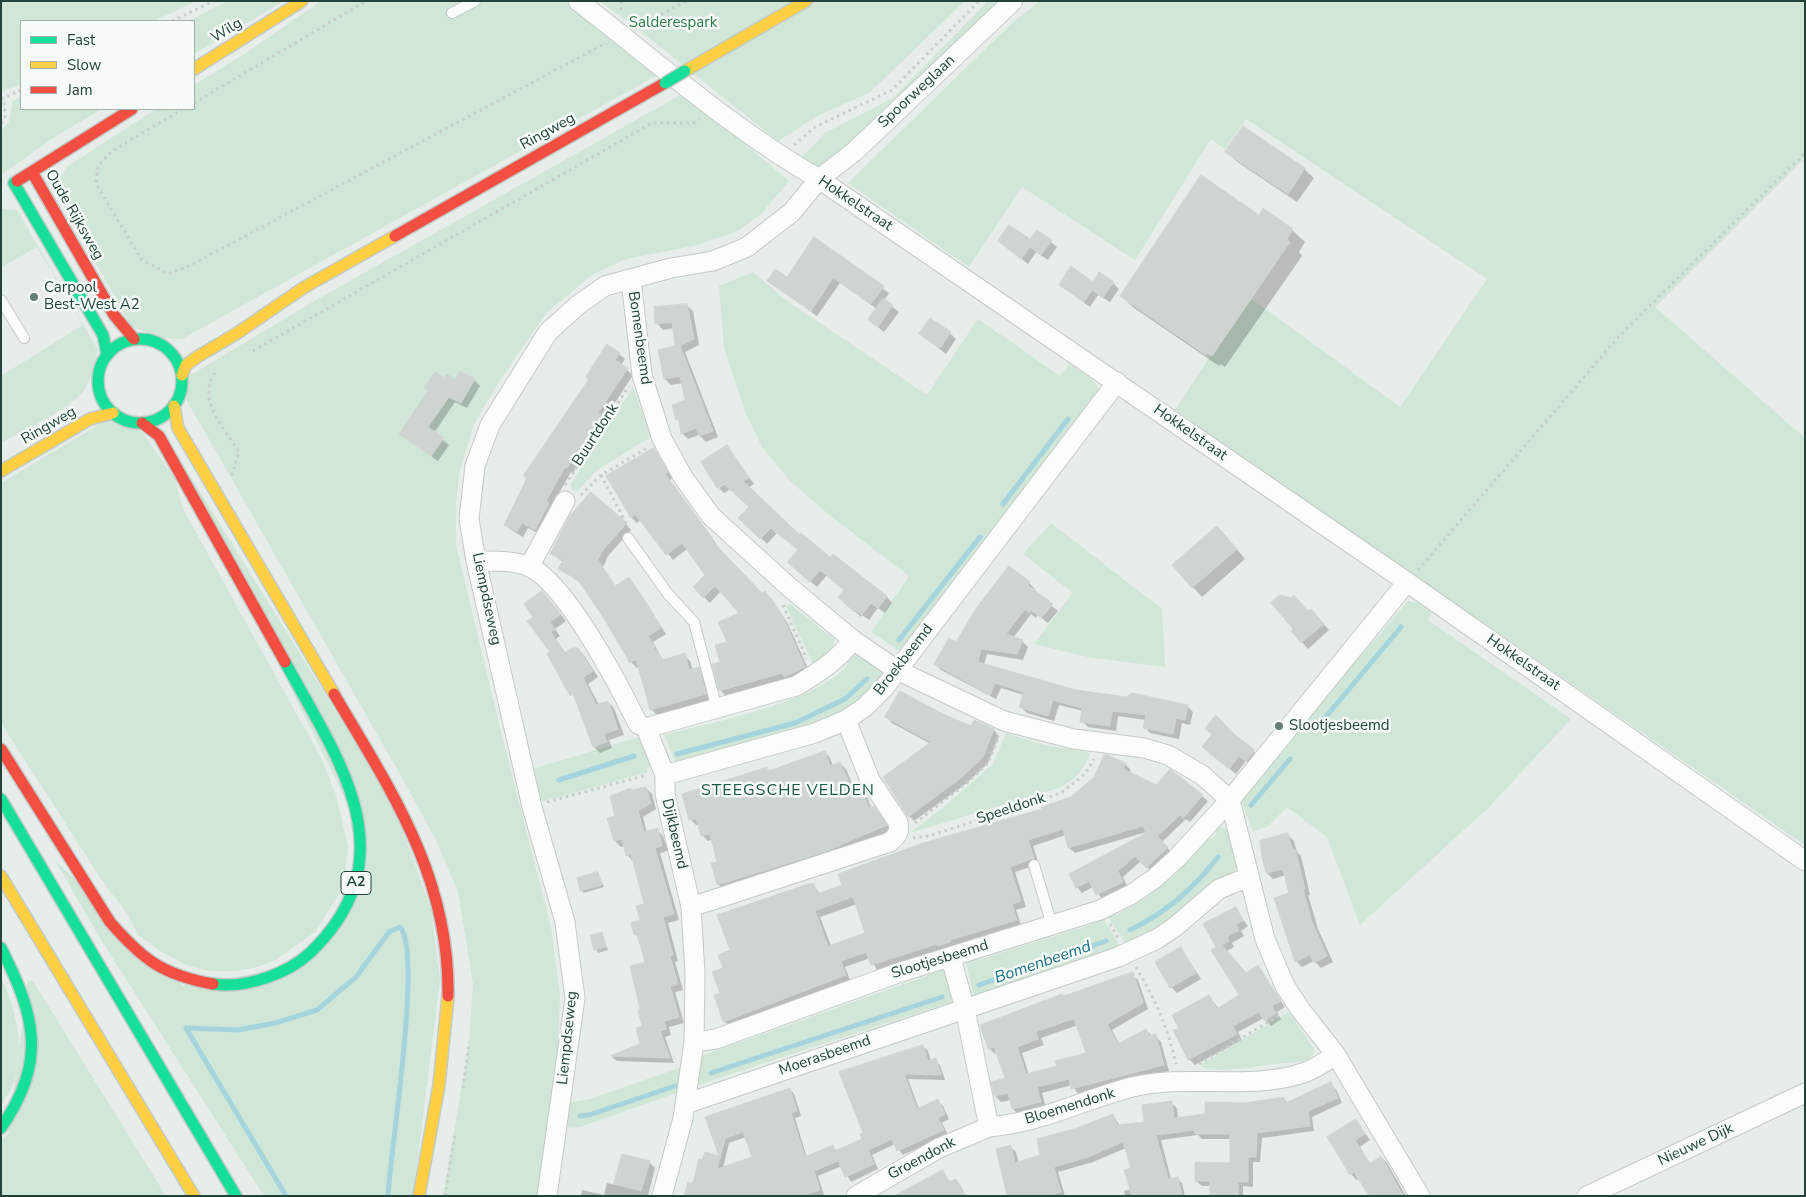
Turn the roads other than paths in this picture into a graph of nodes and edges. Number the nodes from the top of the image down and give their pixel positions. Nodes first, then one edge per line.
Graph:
1 (302, 1) edge
2 (476, 1) edge
3 (578, 1) edge
4 (806, 1) edge
5 (1013, 1) edge
6 (452, 13) dead end
7 (195, 68) edge
8 (130, 110) edge
9 (32, 172) junction
10 (819, 179) junction
11 (14, 183) junction
12 (1, 191) edge
13 (631, 280) junction
14 (303, 288) junction
15 (1, 300) edge
16 (245, 313) dead end
17 (24, 338) dead end
18 (134, 339) junction
19 (184, 345) dead end
20 (166, 349) junction
21 (108, 354) junction
22 (182, 374) junction
23 (1117, 382) junction
24 (99, 389) junction
25 (87, 402) dead end
26 (174, 406) junction
27 (113, 413) junction
28 (142, 423) junction
29 (1, 471) edge
30 (565, 501) road end
31 (628, 538) road end
32 (476, 561) junction
33 (529, 567) junction
34 (1407, 582) junction
35 (853, 640) junction
36 (897, 670) junction
37 (717, 709) junction
38 (846, 720) junction
39 (646, 728) junction
40 (1, 749) edge
41 (665, 774) junction
42 (1, 799) edge
43 (1230, 800) junction
44 (1805, 861) edge
45 (1034, 865) dead end
46 (1, 876) edge
47 (1249, 877) junction
48 (691, 907) junction
49 (1052, 925) junction
50 (1, 948) edge
51 (951, 958) junction
52 (964, 1009) junction
53 (694, 1042) junction
54 (1336, 1055) junction
55 (1805, 1093) edge
56 (685, 1104) junction
57 (989, 1127) junction
58 (1, 1128) edge
59 (194, 1196) edge
60 (236, 1196) edge
61 (420, 1196) edge
62 (547, 1196) edge
63 (662, 1196) edge
64 (856, 1196) edge
65 (1420, 1196) edge
66 (1587, 1196) edge

1 - 7 main road, Wilg
2 - 6 lane
3 - 10 street, Hokkelstraat
4 - 14 main road, Ringweg, bridge
5 - 10 street, Spoorweglaan
8 - 9 main road
9 - 11 main road, Oude Rijksweg
9 - 18 main road, Oude Rijksweg
10 - 13 street, Liempdseweg
10 - 23 street, Hokkelstraat
11 - 12 main road, Oude Rijksweg
11 - 21 main road
13 - 32 street, Liempdseweg
13 - 35 street, Bomenbeemd
14 - 16 main road, Ringweg
14 - 22 main road, Ringweg
15 - 17 lane
18 - 20 main road
18 - 21 main road
19 - 20 main road
20 - 22 main road
21 - 24 main road
22 - 26 main road
23 - 34 street, Hokkelstraat
23 - 36 street, Broekbeemd
24 - 25 main road, Ringweg
24 - 27 main road
26 - 28 main road
26 - 61 main road
27 - 28 main road
27 - 29 main road, Ringweg
28 - 40 main road, A2
30 - 33 street
31 - 37 lane
32 - 33 street, Dijkbeemd
32 - 62 street, Liempdseweg
33 - 39 street, Dijkbeemd
34 - 43 street, Slootjesbeemd
34 - 44 street, Hokkelstraat
35 - 36 street, Bomenbeemd
35 - 37 street
36 - 38 street, Broekbeemd
36 - 43 street, Bomenbeemd
37 - 39 street
38 - 41 street, Broekbeemd
38 - 48 street
39 - 41 street, Dijkbeemd
41 - 48 street, Dijkbeemd
42 - 60 main road
43 - 47 street
43 - 49 street, Slootjesbeemd
45 - 49 lane
46 - 59 main road
47 - 52 street
47 - 54 street
48 - 53 street, Dijkbeemd
49 - 51 street, Slootjesbeemd
50 - 58 main road
51 - 52 street
51 - 53 street, Slootjesbeemd
52 - 56 street, Moerasbeemd
52 - 57 street
53 - 56 street, Dijkbeemd
54 - 57 street, Bloemendonk
54 - 65 street
55 - 66 street, Nieuwe Dijk
56 - 63 street, Dijkbeemd
57 - 64 street, Groendonk

